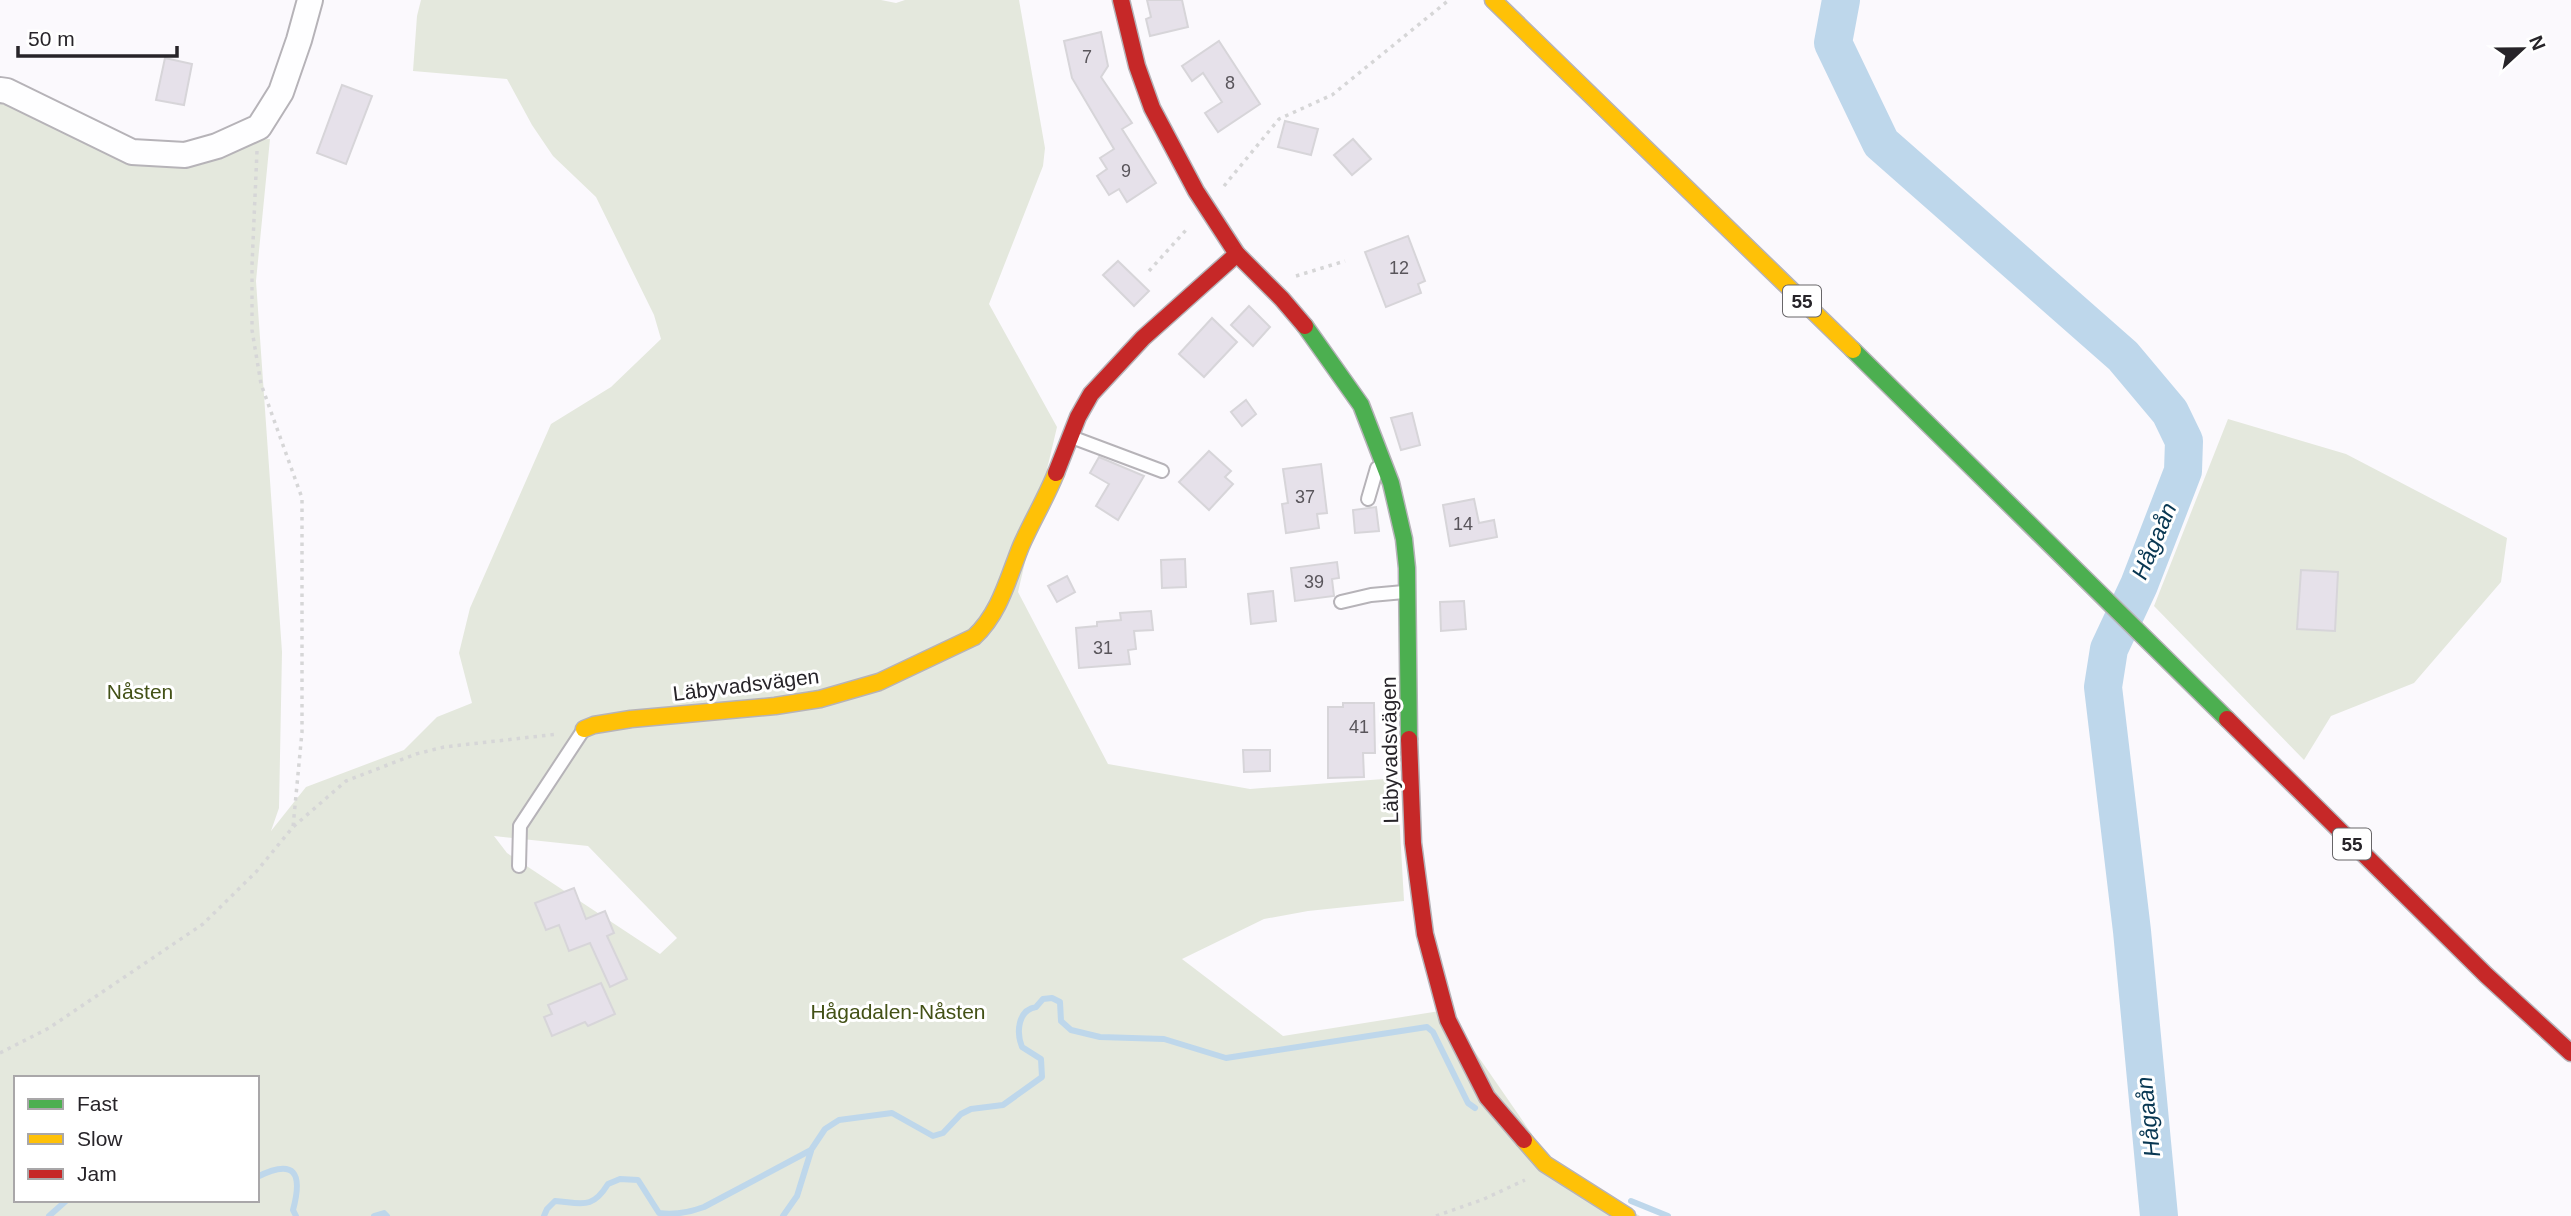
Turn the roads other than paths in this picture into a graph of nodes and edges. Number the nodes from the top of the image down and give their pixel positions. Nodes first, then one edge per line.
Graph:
1 (310, 0) edge
2 (1121, 0) edge
3 (1493, 0) edge
4 (0, 90) edge
5 (1237, 254) junction
6 (1071, 437) junction
7 (1381, 454) junction
8 (1162, 471) dead end
9 (1368, 499) dead end
10 (1408, 592) junction
11 (1341, 602) dead end
12 (584, 729) joint
13 (519, 866) dead end
14 (2571, 1053) edge
15 (1627, 1216) edge

1 - 4 street
2 - 5 street, Läbyvadsvägen
3 - 14 street, 55
5 - 6 street, Läbyvadsvägen
5 - 7 street, Läbyvadsvägen
6 - 8 lane
6 - 12 street, Läbyvadsvägen
7 - 9 lane
7 - 10 street, Läbyvadsvägen
10 - 11 lane
10 - 15 street, Läbyvadsvägen
12 - 13 lane

